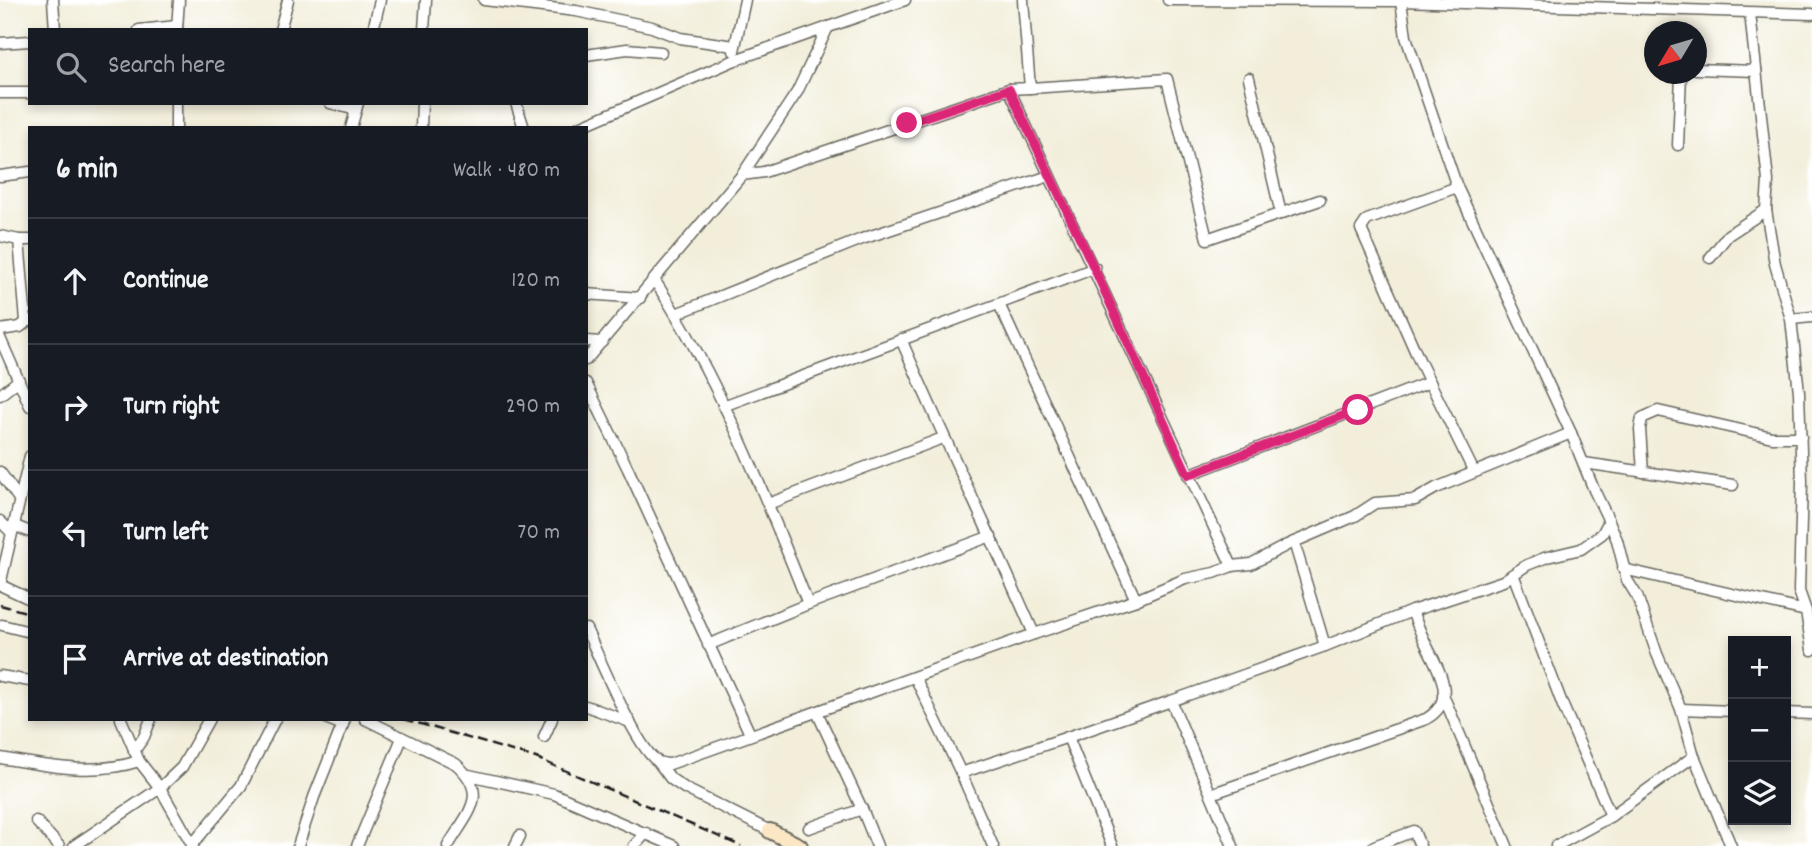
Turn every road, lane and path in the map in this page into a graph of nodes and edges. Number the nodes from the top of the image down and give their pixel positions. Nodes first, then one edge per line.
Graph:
1 (53, 0) edge
2 (179, 0) edge
3 (288, 0) edge
4 (380, 0) edge
5 (426, 0) edge
6 (484, 0) edge
7 (745, 0) edge
8 (905, 0) edge
9 (1023, 0) edge
10 (1168, 0) edge
11 (1296, 1) edge
12 (1401, 1) edge
13 (1504, 2) edge
14 (577, 6) edge
15 (1750, 13) junction
16 (1812, 14) edge
17 (828, 27) junction
18 (55, 28) edge
19 (177, 28) edge
20 (281, 28) edge
21 (373, 28) edge
22 (424, 28) edge
23 (28, 41) edge
24 (0, 43) edge
25 (734, 46) junction
26 (661, 52) dead end
27 (588, 55) edge
28 (735, 60) junction
29 (1707, 69) edge
30 (1756, 71) junction
31 (1249, 78) dead end
32 (1681, 84) edge
33 (1030, 88) junction
34 (1009, 89) junction
35 (0, 93) edge
36 (28, 93) edge
37 (176, 105) edge
38 (422, 105) edge
39 (517, 105) edge
40 (357, 107) edge
41 (176, 126) edge
42 (352, 126) edge
43 (421, 126) edge
44 (523, 126) edge
45 (582, 126) edge
46 (1678, 145) dead end
47 (28, 172) edge
48 (742, 175) junction
49 (0, 176) edge
50 (1049, 176) junction
51 (1457, 187) junction
52 (1320, 200) dead end
53 (1766, 210) junction
54 (1281, 214) junction
55 (0, 236) edge
56 (24, 240) edge
57 (1710, 257) dead end
58 (1094, 268) junction
59 (654, 281) junction
60 (588, 294) edge
61 (640, 298) junction
62 (999, 304) junction
63 (677, 314) junction
64 (1812, 317) edge
65 (1791, 319) junction
66 (28, 321) edge
67 (0, 330) edge
68 (0, 338) edge
69 (901, 339) junction
70 (588, 341) edge
71 (602, 342) junction
72 (588, 358) edge
73 (19, 380) junction
74 (1430, 382) junction
75 (588, 387) edge
76 (0, 395) edge
77 (28, 401) edge
78 (723, 406) junction
79 (1572, 433) junction
80 (1801, 437) junction
81 (943, 438) junction
82 (1584, 463) junction
83 (28, 464) edge
84 (0, 472) edge
85 (1474, 472) junction
86 (1643, 472) junction
87 (1188, 475) junction
88 (1733, 485) dead end
89 (19, 499) junction
90 (768, 504) junction
91 (0, 521) edge
92 (1609, 521) junction
93 (12, 528) junction
94 (28, 532) edge
95 (991, 536) junction
96 (1294, 542) junction
97 (1233, 566) junction
98 (1623, 569) junction
99 (1513, 574) junction
100 (28, 598) edge
101 (1136, 600) junction
102 (808, 604) junction
103 (1412, 611) junction
104 (1806, 611) junction
105 (2, 625) dead end
106 (28, 632) edge
107 (588, 633) edge
108 (1034, 634) junction
109 (708, 645) junction
110 (1325, 646) junction
111 (1812, 650) edge
112 (0, 676) edge
113 (915, 677) junction
114 (28, 681) edge
115 (1443, 695) junction
116 (1171, 701) junction
117 (588, 707) edge
118 (1681, 709) junction
119 (1728, 711) edge
120 (817, 712) junction
121 (1791, 713) edge
122 (1812, 714) edge
123 (122, 721) edge
124 (150, 721) edge
125 (208, 721) edge
126 (274, 721) edge
127 (369, 721) edge
128 (551, 721) edge
129 (344, 722) edge
130 (630, 722) junction
131 (750, 734) junction
132 (544, 737) dead end
133 (1068, 737) junction
134 (402, 738) junction
135 (137, 756) junction
136 (1694, 756) junction
137 (0, 758) edge
138 (659, 762) junction
139 (961, 773) junction
140 (469, 775) junction
141 (160, 788) junction
142 (1211, 794) junction
143 (862, 809) junction
144 (1611, 816) junction
145 (36, 821) dead end
146 (809, 828) dead end
147 (770, 831) joint
148 (646, 833) junction
149 (520, 836) dead end
150 (793, 844) edge
151 (193, 845) edge
152 (59, 846) edge
153 (74, 846) edge
154 (298, 846) edge
155 (357, 846) edge
156 (448, 846) edge
157 (514, 846) edge
158 (634, 846) edge
159 (674, 846) edge
160 (877, 846) edge
161 (993, 846) edge
162 (1112, 846) edge
163 (1233, 846) edge
164 (1374, 846) edge
165 (1420, 846) edge
166 (1507, 846) edge
167 (1556, 846) edge
168 (1731, 846) edge

1 - 18 street
2 - 19 street
3 - 20 street
4 - 21 street
5 - 22 street
6 - 14 street
7 - 25 street
8 - 17 street
9 - 33 street
10 - 11 street
11 - 12 street
12 - 13 street
12 - 51 street
13 - 15 street
14 - 25 street
15 - 16 street
15 - 30 street
17 - 28 street
17 - 48 street
23 - 24 street
25 - 28 street
26 - 27 street
28 - 45 street
29 - 30 street
30 - 53 street
31 - 54 street
32 - 46 street
33 - 34 street
33 - 54 street
34 - 48 street
34 - 50 street
35 - 36 street
37 - 41 street
38 - 43 street
39 - 44 street
40 - 42 street
47 - 49 street
48 - 59 street
50 - 58 street
50 - 63 street
51 - 74 street
51 - 79 street
52 - 54 street
53 - 57 street
53 - 65 street
55 - 56 street
56 - 66 street
58 - 62 street
58 - 87 street
59 - 61 street
59 - 63 street
60 - 61 street
61 - 71 street
62 - 69 street
62 - 101 street
63 - 78 street
64 - 65 street
65 - 80 street
66 - 67 street
68 - 73 street
69 - 78 street
69 - 81 street
70 - 71 street
71 - 72 street
73 - 76 street
73 - 77 street
74 - 85 street
74 - 87 street
75 - 109 street
78 - 90 street
79 - 82 street
79 - 85 street
80 - 86 street
80 - 104 street
81 - 90 street
81 - 95 street
82 - 86 street
82 - 92 street
83 - 89 street
84 - 89 street
85 - 96 street
86 - 88 street
87 - 97 street
89 - 93 street
90 - 102 street
91 - 93 street
92 - 98 street
92 - 99 street
93 - 94 street
93 - 100 street
95 - 102 street
95 - 108 street
96 - 97 street
96 - 110 street
97 - 101 street
98 - 104 street
98 - 118 street
99 - 103 street
99 - 144 street
101 - 108 street
102 - 109 street
103 - 110 street
103 - 115 street
104 - 111 street
105 - 106 street
107 - 130 street
108 - 113 street
109 - 131 street
110 - 116 street
112 - 114 street
113 - 120 street
113 - 139 street
115 - 142 street
115 - 166 street
116 - 133 street
116 - 142 street
117 - 130 street
118 - 119 street
118 - 136 street
120 - 131 street
120 - 143 street
121 - 122 street
123 - 135 street
124 - 135 street
125 - 141 street
126 - 151 street
127 - 134 street
128 - 132 street
129 - 154 street
130 - 138 street
131 - 138 street
133 - 139 street
133 - 162 street
134 - 140 street
134 - 155 street
135 - 137 street
135 - 141 street
136 - 144 street
136 - 168 street
138 - 147 street
139 - 161 street
140 - 148 street
140 - 156 street
141 - 151 street
141 - 153 street
142 - 163 street
143 - 146 street
143 - 160 street
144 - 167 street
145 - 152 street
147 - 150 main road
148 - 158 street
148 - 159 street
149 - 157 street
164 - 165 street

